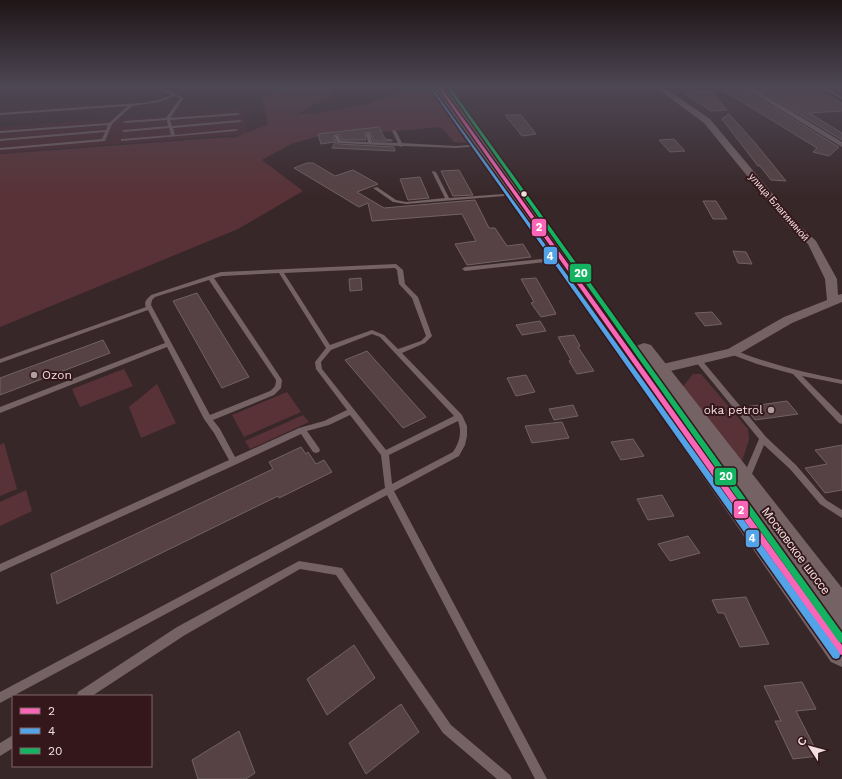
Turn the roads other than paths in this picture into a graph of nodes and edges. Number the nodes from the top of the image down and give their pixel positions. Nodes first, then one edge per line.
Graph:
1 (169, 122) edge
2 (224, 122) edge
3 (464, 122) edge
4 (472, 122) edge
5 (708, 122) edge
6 (805, 122) edge
7 (110, 124) joint
8 (170, 127) junction
9 (236, 130) dead end
10 (108, 131) junction
11 (124, 131) dead end
12 (394, 131) dead end
13 (0, 132) edge
14 (368, 134) dead end
15 (173, 136) junction
16 (337, 136) dead end
17 (0, 140) edge
18 (122, 140) dead end
19 (371, 144) junction
20 (480, 145) junction
21 (842, 145) edge
22 (401, 146) junction
23 (0, 149) edge
24 (434, 172) dead end
25 (375, 188) dead end
26 (515, 194) junction
27 (448, 200) junction
28 (561, 259) junction
29 (465, 269) dead end
30 (280, 271) junction
31 (210, 277) junction
32 (838, 299) edge
33 (149, 308) junction
34 (169, 344) junction
35 (329, 348) junction
36 (397, 352) junction
37 (732, 352) junction
38 (698, 360) junction
39 (0, 361) edge
40 (650, 371) junction
41 (796, 374) junction
42 (842, 382) edge
43 (0, 410) edge
44 (352, 411) junction
45 (459, 417) junction
46 (208, 419) junction
47 (842, 421) edge
48 (302, 430) junction
49 (763, 439) junction
50 (316, 450) dead end
51 (385, 454) junction
52 (234, 462) junction
53 (745, 483) junction
54 (389, 490) junction
55 (842, 514) edge
56 (0, 568) edge
57 (842, 612) edge
58 (842, 651) edge
59 (84, 695) edge
60 (0, 698) edge
61 (12, 743) edge
62 (0, 750) edge
63 (506, 779) edge
64 (541, 779) edge

1 - 8 lane
2 - 8 lane
3 - 20 main road, Московское шоссе
4 - 40 main road, Московское шоссе
5 - 32 street, улица Благининой
6 - 21 street
7 - 10 lane
7 - 13 lane
8 - 11 lane
8 - 15 lane
9 - 15 lane
10 - 17 lane
10 - 23 lane
12 - 22 lane
14 - 19 lane
15 - 18 lane
16 - 19 lane
19 - 22 lane
20 - 22 lane
20 - 26 main road, Московское шоссе
24 - 27 lane
25 - 27 lane
26 - 27 lane
26 - 28 main road, Московское шоссе
28 - 29 lane
28 - 40 main road, Московское шоссе
30 - 31 lane
30 - 35 lane
30 - 36 lane
31 - 33 lane
31 - 46 lane
32 - 37 street, улица Благининой
33 - 34 lane
33 - 39 lane
34 - 43 lane
34 - 46 lane
35 - 36 lane
35 - 44 lane
36 - 45 lane
37 - 38 street, улица Благининой
37 - 41 lane
38 - 40 street, улица Благининой
38 - 49 lane
40 - 53 main road, Московское шоссе
40 - 58 main road, Московское шоссе
41 - 42 lane
41 - 47 lane
44 - 48 lane
44 - 51 lane
45 - 51 lane
45 - 54 lane
46 - 52 lane
48 - 50 lane
48 - 52 lane
49 - 53 lane
49 - 55 lane
51 - 54 lane
52 - 56 lane
53 - 57 main road, Московское шоссе
54 - 60 lane
54 - 64 lane
59 - 63 lane
61 - 62 lane

